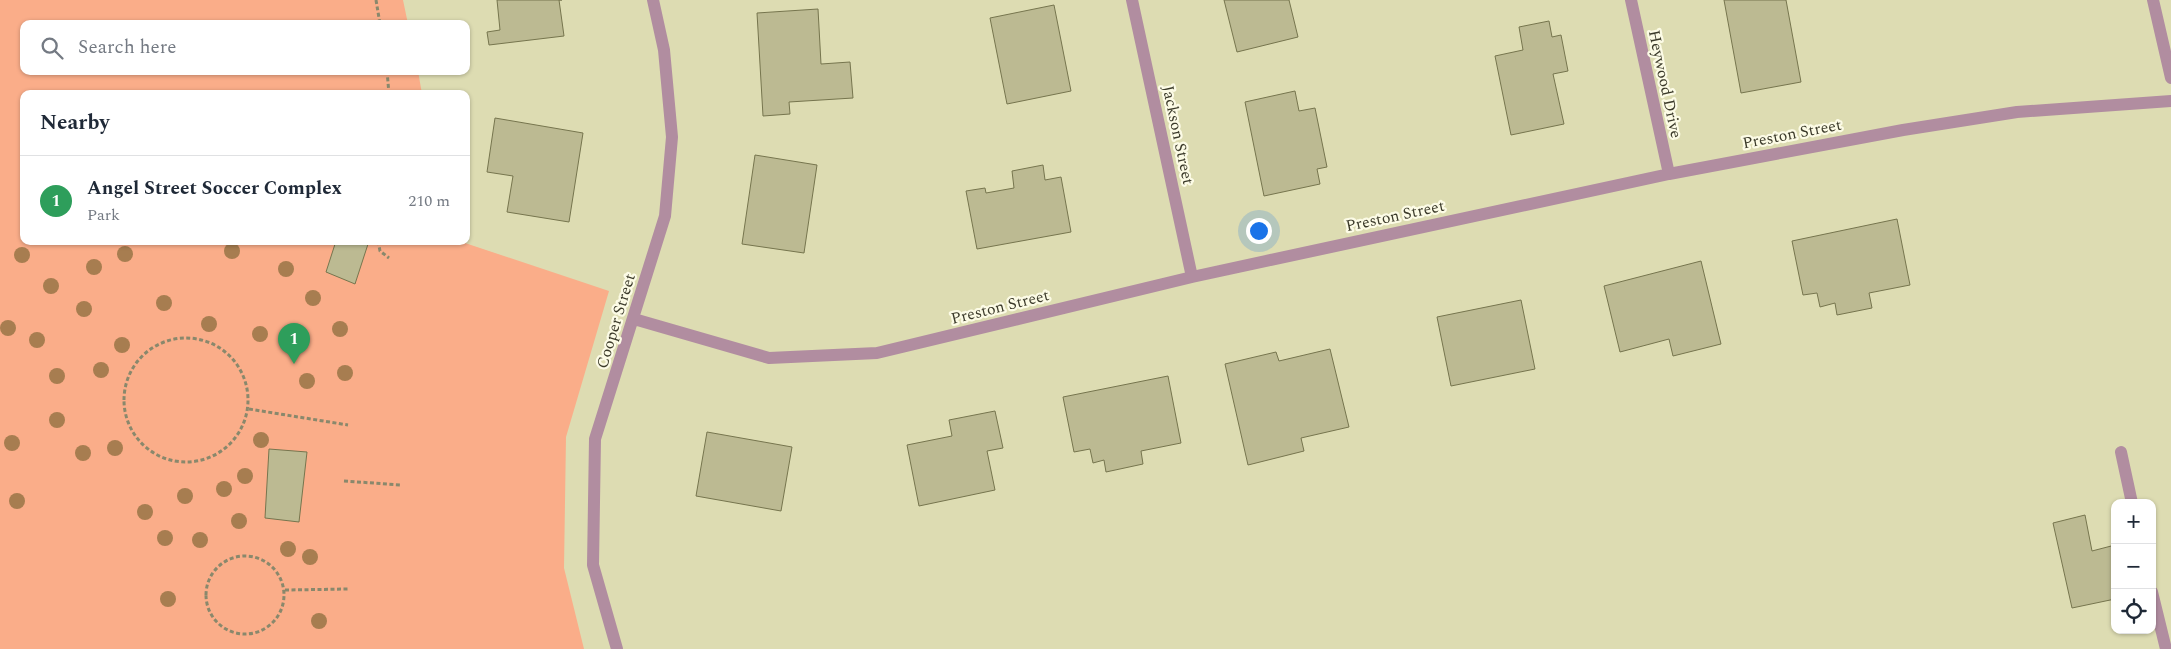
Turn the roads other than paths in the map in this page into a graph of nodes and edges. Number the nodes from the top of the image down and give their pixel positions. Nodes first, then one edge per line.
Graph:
1 (653, 0) edge
2 (1132, 0) edge
3 (1631, 0) edge
4 (2153, 0) edge
5 (2171, 78) edge
6 (2171, 101) edge
7 (1669, 174) junction
8 (1192, 277) junction
9 (634, 319) junction
10 (2121, 452) dead end
11 (2131, 499) edge
12 (2156, 608) edge
13 (617, 649) edge
14 (2166, 649) edge

1 - 9 street, Cooper Street
2 - 8 street, Jackson Street
3 - 7 street, Heywood Drive
4 - 5 street
6 - 7 street, Preston Street
7 - 8 street, Preston Street
8 - 9 street, Preston Street
9 - 13 street, Cooper Street
10 - 11 street
12 - 14 street

